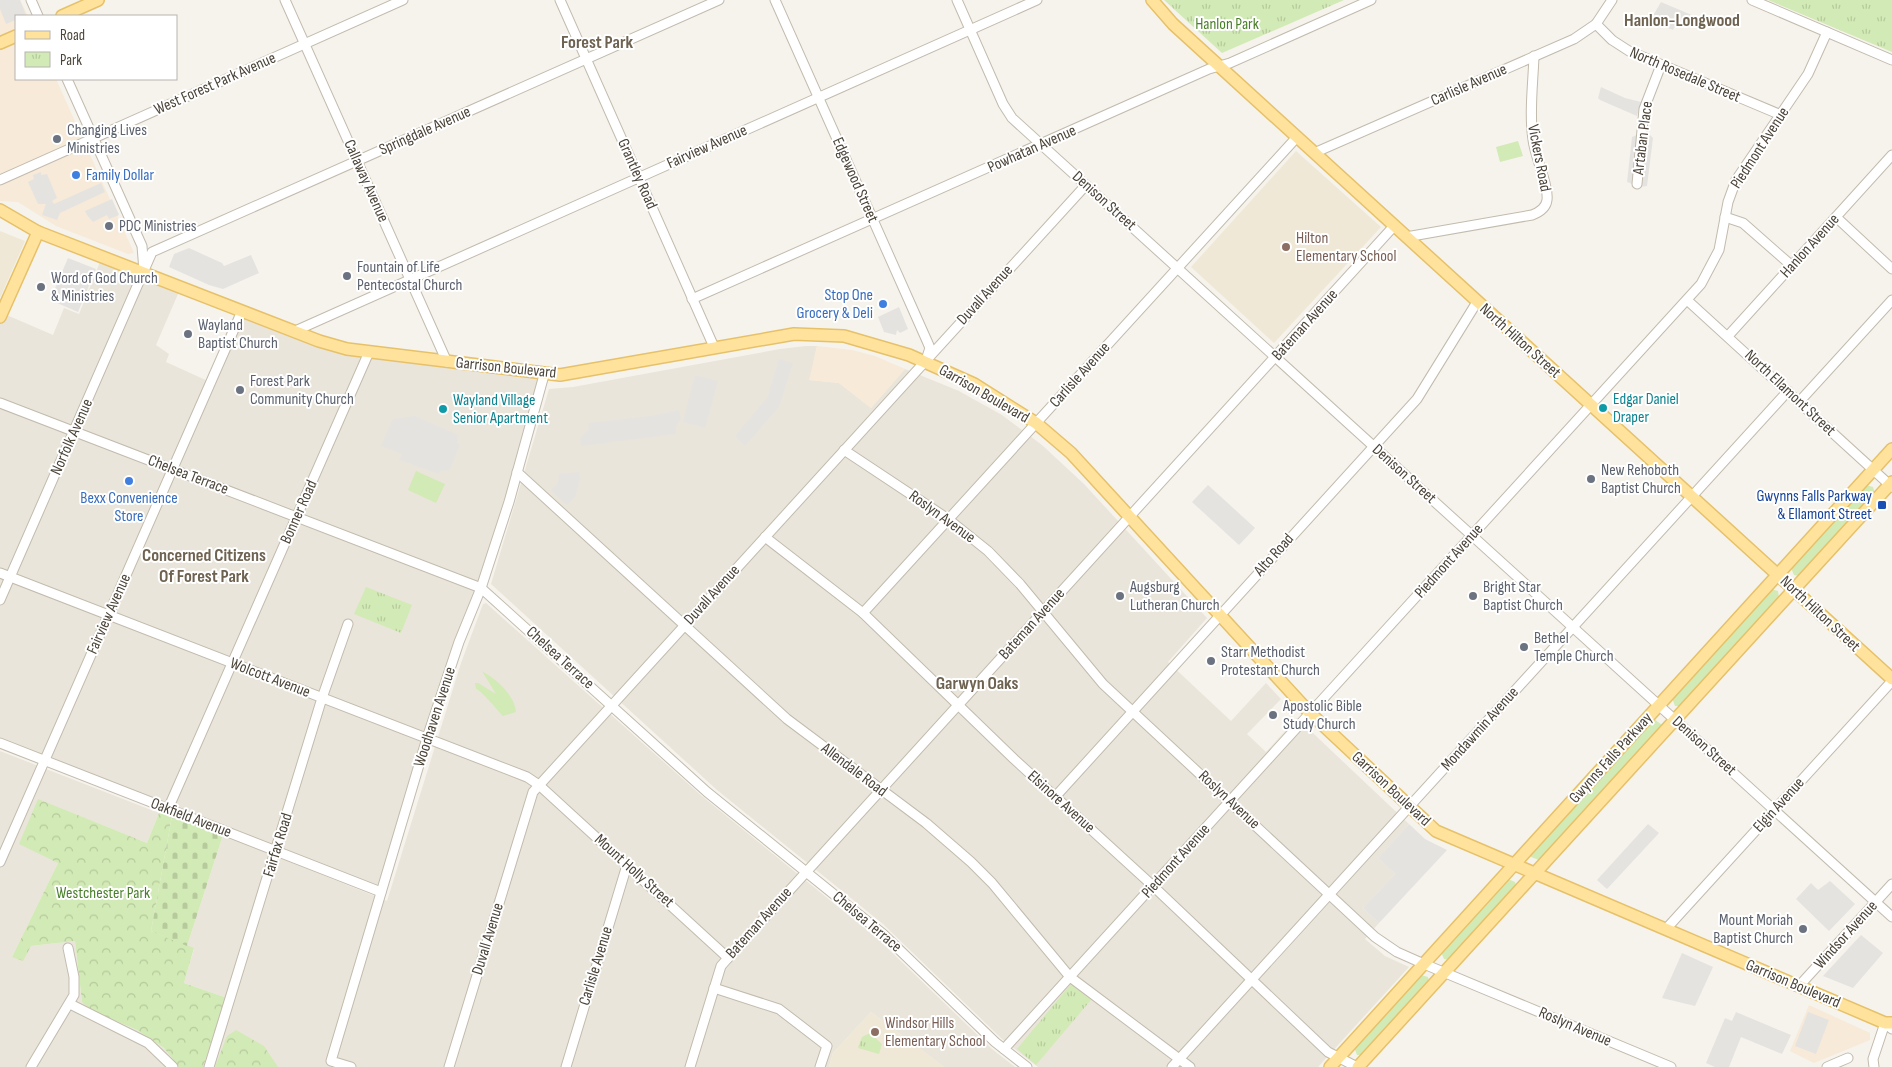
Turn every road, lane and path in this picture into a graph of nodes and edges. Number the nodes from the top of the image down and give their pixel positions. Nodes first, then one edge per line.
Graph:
1 (30, 0) edge
2 (98, 0) edge
3 (285, 0) edge
4 (403, 0) edge
5 (560, 0) edge
6 (719, 0) edge
7 (776, 0) edge
8 (957, 0) edge
9 (1037, 0) edge
10 (1152, 0) edge
11 (1371, 0) edge
12 (1612, 0) edge
13 (1752, 0) edge
14 (38, 15) edge
15 (64, 15) edge
16 (1596, 24) junction
17 (970, 30) junction
18 (1827, 32) junction
19 (15, 36) edge
20 (0, 43) edge
21 (304, 44) junction
22 (1534, 56) junction
23 (586, 59) junction
24 (1892, 60) edge
25 (1660, 65) junction
26 (1220, 67) junction
27 (67, 80) edge
28 (819, 97) junction
29 (1781, 115) junction
30 (1297, 137) junction
31 (94, 138) junction
32 (1041, 145) junction
33 (1314, 153) junction
34 (1892, 156) edge
35 (357, 161) junction
36 (639, 178) junction
37 (0, 180) edge
38 (1637, 184) dead end
39 (1086, 185) junction
40 (0, 211) edge
41 (1725, 217) junction
42 (1836, 217) junction
43 (872, 218) junction
44 (1394, 226) junction
45 (38, 232) junction
46 (1406, 237) junction
47 (1792, 266) junction
48 (1177, 268) junction
49 (1892, 269) edge
50 (144, 273) junction
51 (410, 280) junction
52 (692, 299) junction
53 (1687, 300) junction
54 (1892, 300) edge
55 (1477, 302) junction
56 (242, 311) junction
57 (0, 317) edge
58 (295, 331) junction
59 (1728, 336) junction
60 (714, 348) junction
61 (368, 352) junction
62 (1275, 357) junction
63 (925, 361) junction
64 (447, 362) junction
65 (544, 375) junction
66 (1788, 391) junction
67 (1799, 402) junction
68 (0, 403) edge
69 (1591, 406) junction
70 (1036, 423) junction
71 (75, 431) junction
72 (1373, 446) junction
73 (1892, 449) edge
74 (844, 450) junction
75 (172, 469) junction
76 (1873, 469) junction
77 (517, 472) junction
78 (1891, 484) edge
79 (1691, 497) junction
80 (1130, 516) junction
81 (296, 517) junction
82 (948, 519) junction
83 (1472, 536) junction
84 (765, 537) junction
85 (0, 573) edge
86 (1778, 575) junction
87 (10, 577) junction
88 (481, 588) junction
89 (1793, 589) junction
90 (0, 600) edge
91 (1043, 612) junction
92 (863, 613) junction
93 (1220, 614) junction
94 (108, 615) junction
95 (348, 624) dead end
96 (684, 625) junction
97 (1573, 627) junction
98 (232, 663) junction
99 (1892, 680) edge
100 (322, 698) junction
101 (612, 705) junction
102 (958, 705) junction
103 (1660, 706) junction
104 (1132, 712) junction
105 (1310, 713) junction
106 (1674, 719) junction
107 (427, 738) junction
108 (0, 743) edge
109 (45, 761) junction
110 (539, 785) junction
111 (880, 791) junction
112 (1055, 797) junction
113 (1231, 801) junction
114 (1409, 807) junction
115 (168, 809) junction
116 (1775, 810) junction
117 (276, 850) junction
118 (0, 862) edge
119 (627, 865) junction
120 (1514, 865) junction
121 (807, 871) junction
122 (1534, 874) junction
123 (1892, 884) edge
124 (1153, 886) junction
125 (382, 892) junction
126 (1330, 894) junction
127 (1876, 902) junction
128 (1892, 917) edge
129 (1666, 929) junction
130 (68, 948) dead end
131 (728, 958) junction
132 (1424, 964) junction
133 (1444, 972) junction
134 (1070, 977) junction
135 (1252, 979) junction
136 (1799, 986) junction
137 (714, 988) junction
138 (70, 1004) junction
139 (1890, 1025) edge
140 (1004, 1049) junction
141 (1848, 1058) dead end
142 (1179, 1059) junction
143 (1334, 1063) edge
144 (31, 1067) edge
145 (173, 1067) edge
146 (209, 1067) edge
147 (351, 1067) edge
148 (449, 1067) edge
149 (566, 1067) edge
150 (690, 1067) edge
151 (820, 1067) edge
152 (1027, 1067) edge
153 (1172, 1067) edge
154 (1190, 1067) edge
155 (1358, 1067) edge
156 (1671, 1067) edge
157 (1827, 1067) edge
158 (1874, 1067) edge

1 - 14 street
2 - 15 main road
3 - 21 street, Callaway Avenue
4 - 21 street, West Forest Park Avenue
5 - 23 street, Grantley Road
6 - 23 street, Springdale Avenue
7 - 28 street, Edgewood Street
8 - 17 street, Denison Street
9 - 17 street, Fairview Avenue
10 - 26 main road, North Hilton Street
11 - 26 street, Powhatan Avenue
12 - 16 street, Carlisle Avenue
13 - 18 street
16 - 22 street, Carlisle Avenue
16 - 25 street, North Rosedale Street
17 - 28 street, Fairview Avenue
17 - 32 street, Denison Street
18 - 24 street
18 - 29 street, Piedmont Avenue
19 - 20 main road
21 - 31 street, West Forest Park Avenue
21 - 35 street, Callaway Avenue
22 - 33 street, Carlisle Avenue
22 - 46 street, Vickers Road
23 - 35 street, Springdale Avenue
23 - 36 street, Grantley Road
25 - 29 street, North Rosedale Street
25 - 38 street, Artaban Place
26 - 30 main road, North Hilton Street
26 - 32 street, Powhatan Avenue
27 - 31 street
28 - 36 street, Fairview Avenue
28 - 43 street, Edgewood Street
29 - 41 street, Piedmont Avenue
30 - 33 main road, North Hilton Street
30 - 48 street, Carlisle Avenue
31 - 37 street, West Forest Park Avenue
31 - 50 street
32 - 39 street, Denison Street
32 - 43 street, Powhatan Avenue
33 - 44 main road, North Hilton Street
34 - 42 street, Hanlon Avenue
35 - 50 street, Springdale Avenue
35 - 51 street, Callaway Avenue
36 - 51 street, Fairview Avenue
36 - 52 street, Grantley Road
39 - 48 street, Denison Street
39 - 63 street, Duvall Avenue
40 - 45 main road, Garrison Boulevard
41 - 47 street
41 - 53 street, Piedmont Avenue
42 - 47 street, Hanlon Avenue
42 - 49 street
43 - 52 street, Powhatan Avenue
43 - 63 street, Edgewood Street
44 - 46 main road, North Hilton Street
44 - 62 street, Bateman Avenue
45 - 50 main road, Garrison Boulevard
45 - 57 main road
46 - 55 main road, North Hilton Street
47 - 59 street, Hanlon Avenue
48 - 62 street, Denison Street
48 - 70 street, Carlisle Avenue
50 - 56 main road, Garrison Boulevard
50 - 71 street, Norfolk Avenue
51 - 58 street, Fairview Avenue
51 - 64 street, Callaway Avenue
52 - 60 street, Grantley Road
53 - 59 street, North Ellamont Street
53 - 69 street, Piedmont Avenue
54 - 67 street
55 - 69 main road, North Hilton Street
55 - 72 street, Alto Road
56 - 58 main road, Garrison Boulevard
56 - 75 street, Fairview Avenue
58 - 61 main road, Garrison Boulevard
59 - 66 street, North Ellamont Street
60 - 63 main road, Garrison Boulevard
60 - 65 main road, Garrison Boulevard
61 - 64 main road, Garrison Boulevard
61 - 81 street, Bonner Road
62 - 72 street, Denison Street
62 - 80 street, Bateman Avenue
63 - 70 main road, Garrison Boulevard
63 - 74 street, Duvall Avenue
64 - 65 main road, Garrison Boulevard
65 - 77 street, Woodhaven Avenue
66 - 67 street, North Ellamont Street
66 - 79 street, Mondawmin Avenue
67 - 76 street, North Ellamont Street
68 - 71 street, Chelsea Terrace
69 - 79 main road, North Hilton Street
69 - 83 street, Piedmont Avenue
70 - 80 main road, Garrison Boulevard
70 - 82 street, Carlisle Avenue
71 - 75 street, Chelsea Terrace
71 - 87 street, Norfolk Avenue
72 - 83 street, Denison Street
72 - 93 street, Alto Road
73 - 76 main road, Gwynns Falls Parkway
74 - 82 street, Roslyn Avenue
74 - 84 street, Duvall Avenue
75 - 81 street, Chelsea Terrace
75 - 94 street, Fairview Avenue
76 - 78 street, North Ellamont Street
76 - 86 main road, Gwynns Falls Parkway
77 - 88 street, Woodhaven Avenue
77 - 96 street, Allendale Road
78 - 89 main road, Gwynns Falls Parkway
79 - 86 main road, North Hilton Street
79 - 97 street, Mondawmin Avenue
80 - 91 street, Bateman Avenue
80 - 93 main road, Garrison Boulevard
81 - 88 street, Chelsea Terrace
81 - 98 street, Bonner Road
82 - 91 street, Roslyn Avenue
82 - 92 street, Carlisle Avenue
83 - 97 street, Denison Street
83 - 105 street, Piedmont Avenue
84 - 92 street, Elsinore Avenue
84 - 96 street, Duvall Avenue
85 - 87 street, Wolcott Avenue
86 - 89 main road, North Hilton Street
86 - 103 main road, Gwynns Falls Parkway
87 - 90 street, Norfolk Avenue
87 - 94 street, Wolcott Avenue
88 - 101 street, Chelsea Terrace
88 - 107 street, Woodhaven Avenue
89 - 99 main road, North Hilton Street
89 - 106 main road, Gwynns Falls Parkway
91 - 102 street, Bateman Avenue
91 - 104 street, Roslyn Avenue
92 - 102 street, Elsinore Avenue
93 - 104 street, Alto Road
93 - 105 main road, Garrison Boulevard
94 - 98 street, Wolcott Avenue
94 - 109 street, Fairview Avenue
95 - 100 street, Fairfax Road
96 - 101 street, Duvall Avenue
96 - 111 street, Allendale Road
97 - 103 street, Denison Street
97 - 114 street, Mondawmin Avenue
98 - 100 street, Wolcott Avenue
98 - 115 street, Bonner Road
99 - 116 street, Elgin Avenue
100 - 107 street, Wolcott Avenue
100 - 117 street, Fairfax Road
101 - 110 street, Duvall Avenue
101 - 121 street, Chelsea Terrace
102 - 111 street, Bateman Avenue
102 - 112 street, Elsinore Avenue
103 - 106 street, Denison Street
103 - 120 main road, Gwynns Falls Parkway
104 - 112 street, Alto Road
104 - 113 street, Roslyn Avenue
105 - 113 street, Piedmont Avenue
105 - 114 main road, Garrison Boulevard
106 - 116 street, Denison Street
106 - 122 main road, Gwynns Falls Parkway
107 - 110 street, Wolcott Avenue
107 - 125 street, Woodhaven Avenue
108 - 109 street, Oakfield Avenue
109 - 115 street, Oakfield Avenue
109 - 118 street, Fairview Avenue
110 - 119 street, Mount Holly Street
110 - 148 street, Duvall Avenue
111 - 121 street, Bateman Avenue
111 - 134 street, Allendale Road
112 - 124 street, Elsinore Avenue
113 - 124 street, Piedmont Avenue
113 - 126 street, Roslyn Avenue
114 - 120 main road, Garrison Boulevard
114 - 126 street, Mondawmin Avenue
115 - 117 street, Oakfield Avenue
116 - 127 street, Denison Street
116 - 129 street, Elgin Avenue
117 - 125 street, Oakfield Avenue
117 - 146 street, Fairfax Road
119 - 131 street, Mount Holly Street
119 - 149 street, Carlisle Avenue
120 - 122 main road, Garrison Boulevard
120 - 132 main road, Gwynns Falls Parkway
121 - 131 street, Bateman Avenue
121 - 140 street, Chelsea Terrace
122 - 129 main road, Garrison Boulevard
122 - 133 main road, Gwynns Falls Parkway
123 - 127 street, Windsor Avenue
124 - 134 street, Piedmont Avenue
124 - 135 street, Elsinore Avenue
125 - 147 street, Woodhaven Avenue
126 - 132 street, Roslyn Avenue
126 - 135 street, Mondawmin Avenue
127 - 128 street, Denison Street
127 - 136 street, Windsor Avenue
129 - 136 main road, Garrison Boulevard
130 - 138 street
131 - 137 street, Bateman Avenue
132 - 133 street, Roslyn Avenue
132 - 143 main road, Gwynns Falls Parkway
133 - 155 main road, Gwynns Falls Parkway
133 - 156 street, Roslyn Avenue
134 - 140 street, Piedmont Avenue
134 - 142 street, Allendale Road
135 - 142 street, Mondawmin Avenue
135 - 143 street, Elsinore Avenue
136 - 139 main road, Garrison Boulevard
137 - 150 street, Bateman Avenue
137 - 151 street
138 - 144 street
138 - 145 street
139 - 158 street
140 - 152 street, Chelsea Terrace
141 - 157 street
142 - 153 street, Mondawmin Avenue
142 - 154 street, Allendale Road
143 - 155 street, Elsinore Avenue

